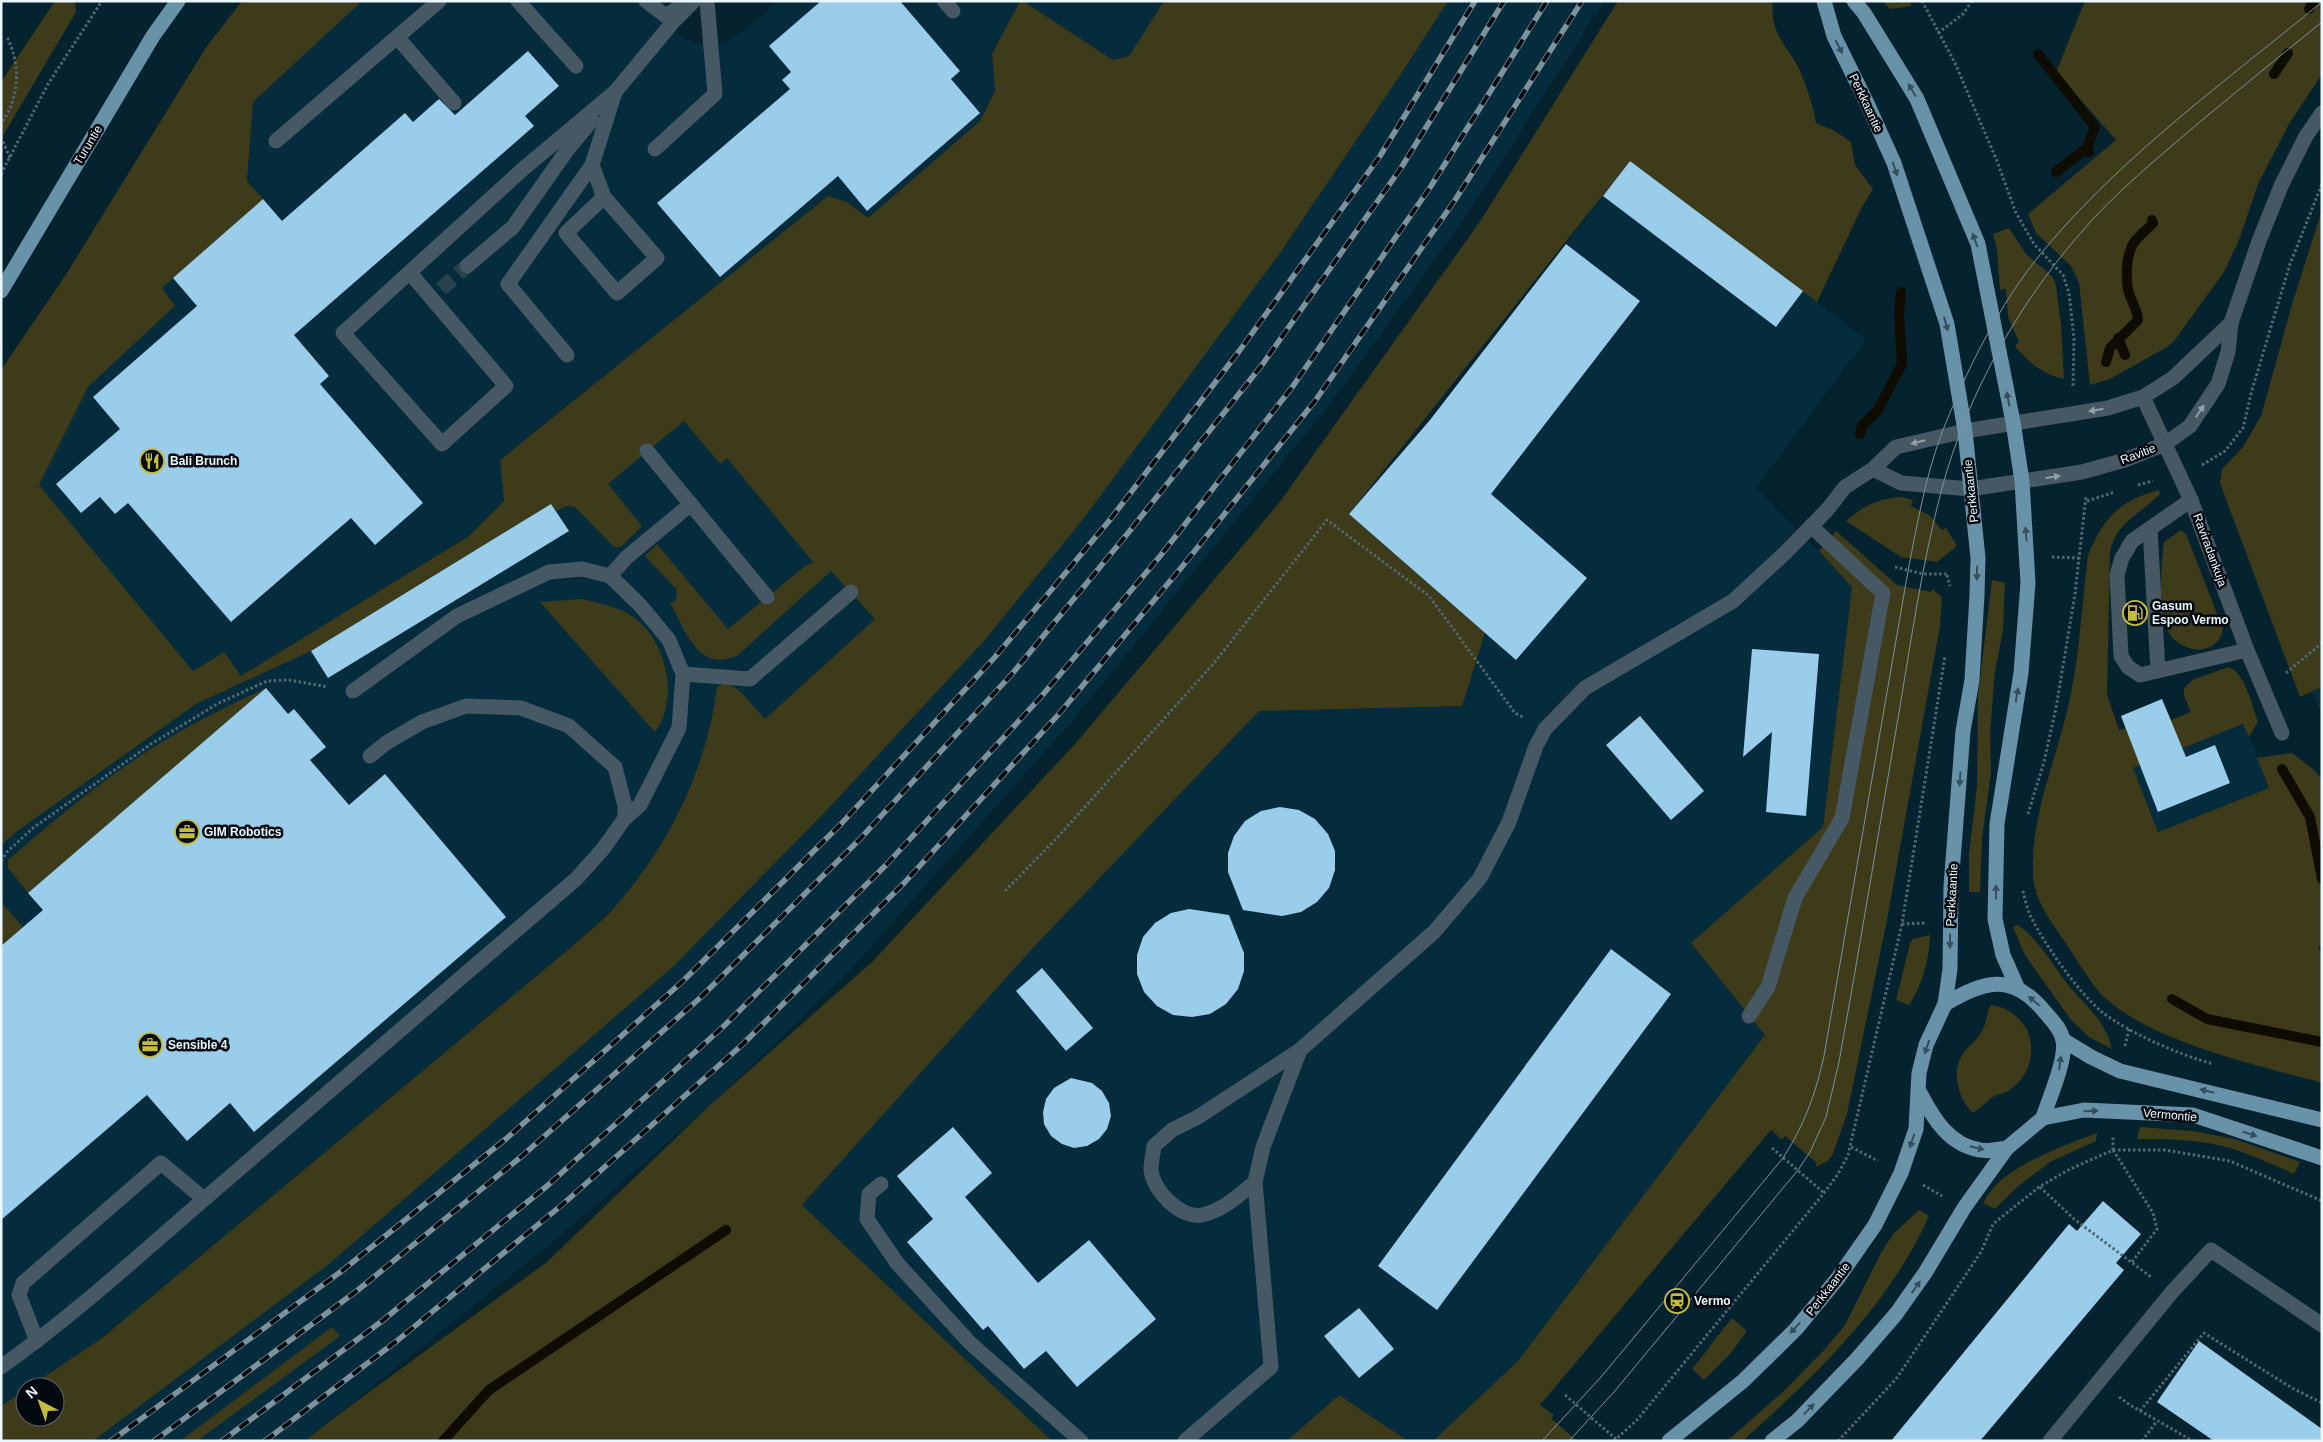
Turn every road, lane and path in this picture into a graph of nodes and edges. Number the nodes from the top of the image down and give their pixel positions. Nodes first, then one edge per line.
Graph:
1 (102, 1) edge
2 (178, 1) edge
3 (439, 1) edge
4 (518, 1) edge
5 (646, 1) edge
6 (688, 1) edge
7 (694, 1) edge
8 (708, 1) edge
9 (1824, 1) edge
10 (1854, 1) edge
11 (1922, 1) edge
12 (1972, 1) edge
13 (1938, 33) junction
14 (7, 37) dead end
15 (397, 37) junction
16 (576, 66) dead end
17 (615, 92) junction
18 (454, 103) dead end
19 (2322, 112) edge
20 (1, 126) edge
21 (1, 137) edge
22 (276, 141) dead end
23 (655, 149) dead end
24 (10, 159) junction
25 (592, 165) junction
26 (1, 174) edge
27 (2322, 184) edge
28 (604, 197) junction
29 (468, 266) tunnel mouth
30 (410, 273) junction
31 (1, 291) edge
32 (2231, 323) junction
33 (567, 355) dead end
34 (2143, 397) junction
35 (2076, 413) junction
36 (2013, 422) junction
37 (1965, 430) junction
38 (2165, 444) junction
39 (647, 451) dead end
40 (1873, 469) junction
41 (2082, 472) junction
42 (2179, 473) junction
43 (2022, 481) junction
44 (2133, 487) dead end
45 (1970, 489) junction
46 (2124, 490) dead end
47 (2191, 500) junction
48 (2087, 501) junction
49 (691, 504) junction
50 (1811, 526) junction
51 (2150, 529) junction
52 (1893, 566) dead end
53 (610, 576) junction
54 (851, 592) dead end
55 (1952, 592) dead end
56 (767, 597) dead end
57 (2322, 643) edge
58 (1946, 647) dead end
59 (2246, 650) junction
60 (2158, 671) junction
61 (683, 674) junction
62 (2283, 675) dead end
63 (353, 691) joint
64 (1545, 729) junction
65 (2282, 733) dead end
66 (370, 756) dead end
67 (2027, 817) dead end
68 (625, 818) junction
69 (1, 860) edge
70 (2022, 888) dead end
71 (1004, 891) dead end
72 (2018, 989) junction
73 (1945, 1004) junction
74 (1749, 1016) dead end
75 (2129, 1029) junction
76 (2063, 1040) junction
77 (1300, 1050) junction
78 (2216, 1065) dead end
79 (2120, 1071) junction
80 (1920, 1093) junction
81 (2114, 1110) junction
82 (2043, 1118) junction
83 (2322, 1120) edge
84 (1772, 1148) dead end
85 (2007, 1148) junction
86 (2113, 1150) junction
87 (2322, 1158) edge
88 (1255, 1182) junction
89 (881, 1184) dead end
90 (2039, 1187) junction
91 (1824, 1192) junction
92 (204, 1199) junction
93 (2322, 1201) edge
94 (2132, 1262) junction
95 (2172, 1292) junction
96 (2322, 1325) edge
97 (37, 1341) junction
98 (1, 1367) edge
99 (2100, 1380) junction
100 (1564, 1395) dead end
101 (2322, 1403) edge
102 (2140, 1411) junction
103 (2157, 1421) junction
104 (1615, 1440) edge
105 (1081, 1441) edge
106 (1185, 1441) edge
107 (1669, 1441) edge
108 (1772, 1441) edge
109 (1838, 1441) edge
110 (2050, 1441) edge
111 (2142, 1441) edge
112 (2193, 1441) edge

1 - 24 path
2 - 31 main road, Turuntie
3 - 15 street
4 - 16 street
5 - 6 street
7 - 17 street
8 - 23 street
9 -> 37 main road, Perkkaantie
36 -> 10 main road
11 - 13 path
12 - 13 path
13 - 35 path
14 - 20 path
15 - 18 street
15 - 22 street
17 - 25 street
17 - 29 street
17 - 30 street
19 - 32 street, Ravitie
21 - 24 path
24 - 26 path
25 - 28 street
25 - 33 street
27 - 42 path
28 - 28 street
30 - 30 street
32 - 34 street, Ravitie
38 -> 32 street, Ravitie
34 -> 35 street, Ravitie
34 - 38 street, Raviradankuja
35 - 36 street, Ravitie
36 - 37 street, Ravitie
36 - 43 main road
37 -> 40 street, Ravitie
37 - 45 main road, Perkkaantie
38 - 41 street, Ravitie
38 - 42 street, Raviradankuja
39 - 49 street
40 - 45 street, Ravitie
40 - 50 street, Ravitie
43 -> 41 street, Ravitie
41 - 48 path
42 - 44 path
42 - 47 street, Raviradankuja
43 - 45 street, Ravitie
72 -> 43 main road
45 -> 73 main road, Perkkaantie
46 - 48 path
47 - 51 street
47 - 59 street, Raviradankuja
48 - 67 path
49 - 53 street
49 - 56 street
50 - 64 street, Ravitie
50 - 74 street
51 - 60 street
51 - 60 street
52 - 55 path
53 - 61 street
53 - 63 street
54 - 61 street
57 - 62 path
58 - 91 path
59 - 60 street
59 - 65 street, Raviradankuja
61 - 68 street
63 - 69 path
64 - 71 path
64 - 77 street, Ravitie
66 - 68 street
68 - 92 street
70 - 75 path
72 - 73 main road
76 -> 72 main road
73 -> 80 main road
75 - 78 path
75 - 79 path
76 - 79 main road
82 -> 76 main road
77 - 88 street
77 - 88 street, Ravitie
83 -> 79 main road
80 -> 85 main road
80 -> 107 main road, Perkkaantie
82 -> 81 main road, Vermontie
81 - 86 path
81 -> 87 main road, Vermontie
82 - 85 main road
84 - 91 path
108 -> 85 main road
86 - 90 path
86 - 93 path
86 - 94 path
88 - 106 street
89 - 105 street
90 - 94 path
90 - 109 path
91 - 104 path
92 - 97 street
92 - 97 street
94 - 95 path
95 - 96 street
95 - 99 street
97 - 98 street
99 - 102 path
99 - 110 street
100 - 104 path
101 - 102 path
102 - 103 path
103 - 111 path
103 - 112 path

